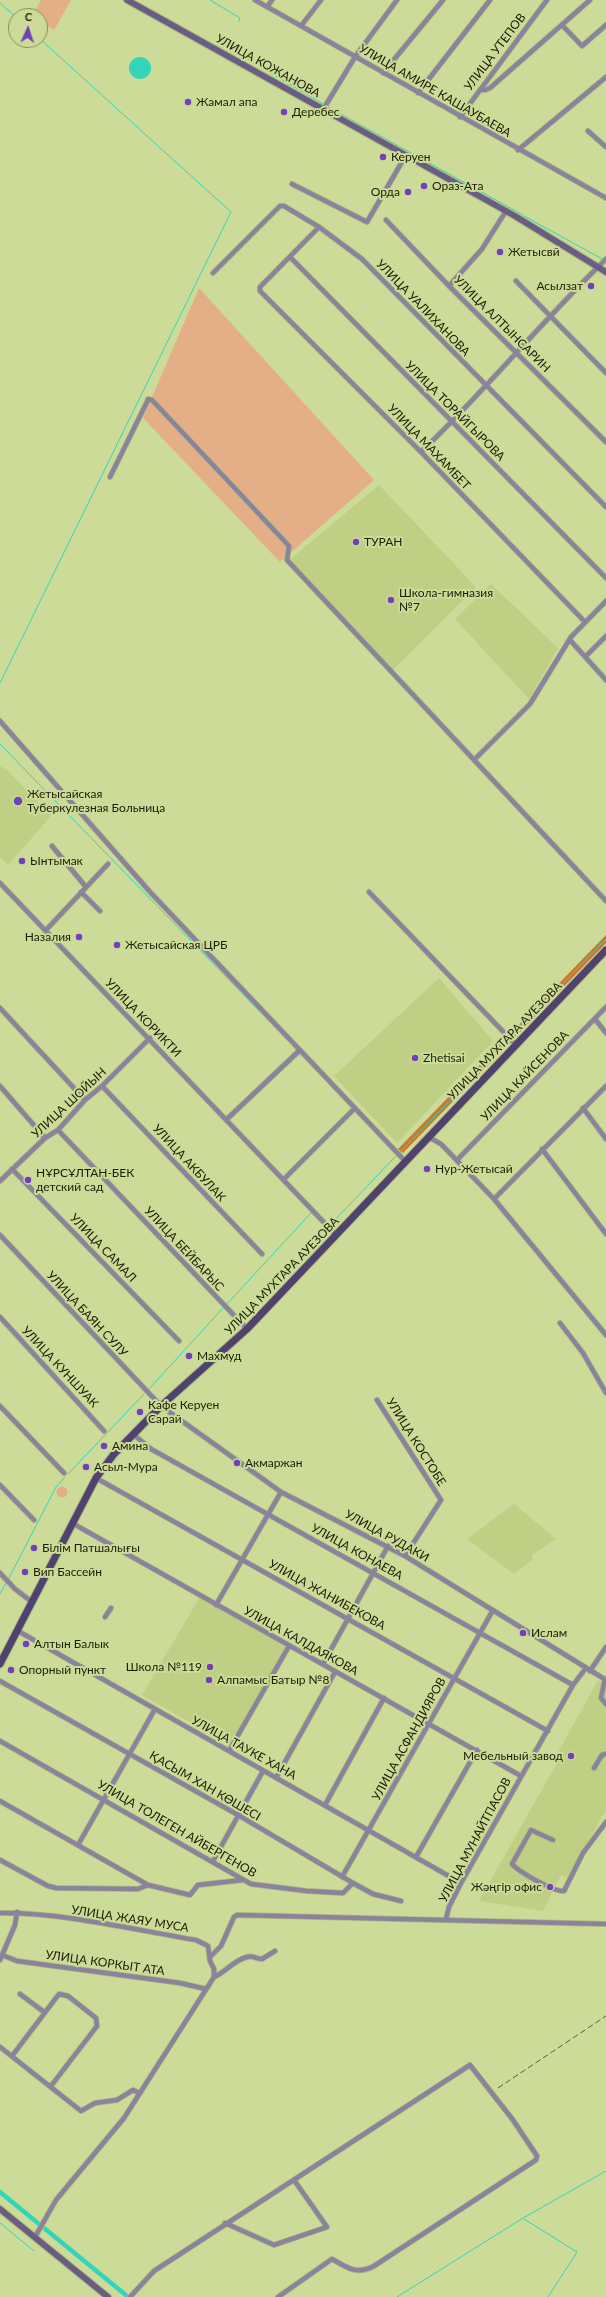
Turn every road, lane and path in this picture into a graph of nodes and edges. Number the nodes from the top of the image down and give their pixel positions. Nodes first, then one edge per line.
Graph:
1 (127, 0) edge
2 (256, 0) edge
3 (272, 0) edge
4 (321, 0) edge
5 (397, 0) edge
6 (443, 0) edge
7 (490, 0) edge
8 (547, 0) edge
9 (590, 0) edge
10 (267, 6) junction
11 (562, 25) junction
12 (606, 25) edge
13 (301, 26) junction
14 (355, 58) junction
15 (383, 73) junction
16 (606, 78) edge
17 (480, 90) junction
18 (418, 93) junction
19 (324, 108) junction
20 (460, 117) junction
21 (588, 131) dead end
22 (606, 147) edge
23 (518, 150) junction
24 (406, 155) junction
25 (292, 184) dead end
26 (606, 198) edge
27 (506, 211) junction
28 (386, 220) dead end
29 (319, 227) junction
30 (290, 257) junction
31 (606, 259) edge
32 (597, 267) junction
33 (606, 272) edge
34 (213, 273) dead end
35 (516, 281) dead end
36 (449, 286) junction
37 (550, 316) junction
38 (517, 353) junction
39 (606, 373) edge
40 (486, 388) junction
41 (452, 422) junction
42 (606, 442) edge
43 (421, 452) junction
44 (110, 477) dead end
45 (606, 507) edge
46 (606, 578) edge
47 (606, 601) edge
48 (585, 622) junction
49 (606, 636) edge
50 (570, 640) junction
51 (585, 657) junction
52 (606, 680) edge
53 (0, 721) edge
54 (474, 760) junction
55 (52, 846) dead end
56 (108, 864) dead end
57 (0, 883) edge
58 (86, 887) junction
59 (81, 892) junction
60 (369, 892) dead end
61 (606, 901) edge
62 (100, 911) dead end
63 (46, 930) junction
64 (606, 950) edge
65 (606, 1007) edge
66 (0, 1008) edge
67 (595, 1019) junction
68 (606, 1033) edge
69 (150, 1038) junction
70 (516, 1046) junction
71 (300, 1050) junction
72 (0, 1086) edge
73 (102, 1086) junction
74 (606, 1086) edge
75 (84, 1100) junction
76 (583, 1108) junction
77 (354, 1109) junction
78 (226, 1120) junction
79 (58, 1130) junction
80 (45, 1138) junction
81 (606, 1139) edge
82 (425, 1140) junction
83 (542, 1149) junction
84 (457, 1160) junction
85 (406, 1162) junction
86 (12, 1169) junction
87 (0, 1179) edge
88 (284, 1179) junction
89 (494, 1199) junction
90 (606, 1234) edge
91 (0, 1235) edge
92 (336, 1235) junction
93 (262, 1254) dead end
94 (0, 1317) edge
95 (560, 1323) dead end
96 (247, 1329) junction
97 (606, 1335) edge
98 (179, 1341) dead end
99 (606, 1393) edge
100 (377, 1400) dead end
101 (0, 1406) edge
102 (161, 1406) junction
103 (104, 1430) dead end
104 (133, 1434) junction
105 (64, 1473) dead end
106 (96, 1478) junction
107 (0, 1485) edge
108 (281, 1492) junction
109 (269, 1513) junction
110 (34, 1520) dead end
111 (72, 1523) junction
112 (388, 1546) junction
113 (405, 1556) junction
114 (242, 1559) junction
115 (374, 1572) junction
116 (0, 1573) edge
117 (32, 1602) junction
118 (216, 1605) junction
119 (111, 1608) dead end
120 (493, 1610) junction
121 (105, 1617) dead end
122 (348, 1618) junction
123 (18, 1631) junction
124 (481, 1633) junction
125 (289, 1646) junction
126 (606, 1647) edge
127 (0, 1664) edge
128 (323, 1664) junction
129 (588, 1669) junction
130 (336, 1672) junction
131 (456, 1678) junction
132 (605, 1679) edge
133 (0, 1681) edge
134 (573, 1685) junction
135 (384, 1698) junction
136 (606, 1704) edge
137 (155, 1709) junction
138 (430, 1724) junction
139 (548, 1731) junction
140 (0, 1741) edge
141 (477, 1750) junction
142 (229, 1751) junction
143 (130, 1754) junction
144 (606, 1754) edge
145 (594, 1768) dead end
146 (263, 1771) junction
147 (521, 1776) junction
148 (276, 1778) junction
149 (105, 1799) junction
150 (0, 1801) edge
151 (325, 1805) junction
152 (238, 1815) junction
153 (605, 1825) edge
154 (369, 1830) junction
155 (552, 1840) dead end
156 (78, 1845) junction
157 (416, 1857) junction
158 (0, 1860) edge
159 (212, 1861) junction
160 (342, 1877) junction
161 (243, 1880) junction
162 (353, 1883) junction
163 (462, 1883) junction
164 (149, 1885) junction
165 (401, 1901) dead end
166 (17, 1912) junction
167 (0, 1913) edge
168 (446, 1920) junction
169 (606, 1924) edge
170 (275, 1951) dead end
171 (210, 1957) junction
172 (1, 1958) edge
173 (214, 1977) junction
174 (206, 1989) junction
175 (20, 1994) dead end
176 (44, 2012) junction
177 (0, 2047) edge
178 (12, 2056) junction
179 (51, 2086) junction
180 (139, 2093) junction
181 (294, 2180) junction
182 (0, 2209) edge
183 (225, 2223) junction
184 (35, 2237) junction
185 (108, 2297) edge
186 (130, 2297) edge
187 (278, 2297) edge

1 - 19 main road, УЛИЦА КОЖАНОВА
2 - 10 street, УЛИЦА АМИРЕ КАШАУБАЕВА
3 - 10 street
4 - 13 street
5 - 14 street
6 - 15 street
7 - 18 street
8 - 17 street, УЛИЦА УТЕПОВ
9 - 11 street
10 - 13 street, УЛИЦА АМИРЕ КАШАУБАЕВА
11 - 12 street
11 - 17 street
13 - 14 street, УЛИЦА АМИРЕ КАШАУБАЕВА
14 - 15 street, УЛИЦА АМИРЕ КАШАУБАЕВА
14 - 19 street
15 - 18 street, УЛИЦА АМИРЕ КАШАУБАЕВА
16 - 23 street
17 - 20 street, УЛИЦА УТЕПОВ
18 - 20 street, УЛИЦА АМИРЕ КАШАУБАЕВА
19 - 24 main road, УЛИЦА КОЖАНОВА
20 - 23 street, УЛИЦА АМИРЕ КАШАУБАЕВА
21 - 22 street
23 - 26 street, УЛИЦА АМИРЕ КАШАУБАЕВА
24 - 25 street
24 - 27 main road, УЛИЦА КОЖАНОВА
27 - 32 main road, УЛИЦА КОЖАНОВА
27 - 36 street
28 - 36 street, УЛИЦА АЛТЫНСАРИН
29 - 30 street
29 - 34 street, УЛИЦА УАЛИХАНОВА
29 - 40 street, УЛИЦА УАЛИХАНОВА
30 - 41 street, УЛИЦА ТОРАЙГЫРОВА
30 - 43 street, УЛИЦА МАХАМБЕТ
31 - 32 street
32 - 33 main road, УЛИЦА КОЖАНОВА
32 - 37 street
35 - 37 street
36 - 38 street, УЛИЦА АЛТЫНСАРИН
37 - 38 street
37 - 39 street
38 - 40 street
38 - 42 street, УЛИЦА АЛТЫНСАРИН
40 - 41 street
40 - 45 street, УЛИЦА УАЛИХАНОВА
41 - 43 street
41 - 46 street, УЛИЦА ТОРАЙГЫРОВА
43 - 48 street, УЛИЦА МАХАМБЕТ
44 - 54 street
47 - 48 street
48 - 50 street
49 - 51 street
50 - 51 street
50 - 54 street
51 - 52 street
53 - 71 street
54 - 61 street
55 - 58 street
56 - 58 street
57 - 63 street, УЛИЦА КОРИКТИ
58 - 59 street
59 - 62 street
59 - 63 street
60 - 70 street
63 - 69 street, УЛИЦА КОРИКТИ
64 - 70 main road, УЛИЦА МУХТАРА АУЕЗОВА
65 - 67 street, УЛИЦА КАЙСЕНОВА
66 - 75 street
67 - 68 street
67 - 84 street, УЛИЦА КАЙСЕНОВА
69 - 73 street, УЛИЦА ШОЙЫН
69 - 78 street, УЛИЦА КОРИКТИ
70 - 82 main road, УЛИЦА МУХТАРА АУЕЗОВА
71 - 77 street
71 - 78 street
72 - 80 street
73 - 75 street, УЛИЦА ШОЙЫН
73 - 93 street, УЛИЦА АКБУЛАК
74 - 76 street
75 - 79 street, УЛИЦА ШОЙЫН
76 - 81 street
76 - 83 street
77 - 85 street
77 - 88 street
78 - 88 street, УЛИЦА КОРИКТИ
79 - 80 street, УЛИЦА ШОЙЫН
79 - 96 street, УЛИЦА БЕЙБАРЫС
80 - 86 street, УЛИЦА ШОЙЫН
82 - 84 street
82 - 85 main road, УЛИЦА МУХТАРА АУЕЗОВА
83 - 89 street
83 - 90 street
84 - 89 street
85 - 92 main road, УЛИЦА МУХТАРА АУЕЗОВА
86 - 87 street, УЛИЦА ШОЙЫН
86 - 98 street, УЛИЦА САМАЛ
88 - 92 street, УЛИЦА КОРИКТИ
89 - 97 street
91 - 102 street, УЛИЦА БАЯН СУЛУ
92 - 96 main road, УЛИЦА МУХТАРА АУЕЗОВА
94 - 103 street, УЛИЦА КУНШУАК
95 - 99 street
96 - 102 main road, УЛИЦА МУХТАРА АУЕЗОВА
100 - 113 street, УЛИЦА КОСТОБЕ
101 - 105 street
102 - 104 main road, УЛИЦА МУХТАРА АУЕЗОВА
102 - 108 street, УЛИЦА РУДАКИ
104 - 106 main road, УЛИЦА МУХТАРА АУЕЗОВА
104 - 109 street, УЛИЦА КОНАЕВА
106 - 111 main road, УЛИЦА МУХТАРА АУЕЗОВА
106 - 114 street, УЛИЦА ЖАНИБЕКОВА
107 - 110 street
108 - 109 street
108 - 112 street, УЛИЦА РУДАКИ
109 - 114 street
109 - 115 street, УЛИЦА КОНАЕВА
111 - 117 main road, УЛИЦА МУХТАРА АУЕЗОВА
111 - 118 street, УЛИЦА КАЛДАЯКОВА
112 - 113 street, УЛИЦА РУДАКИ
112 - 115 street
113 - 120 street, УЛИЦА РУДАКИ
114 - 118 street
114 - 122 street, УЛИЦА ЖАНИБЕКОВА
115 - 122 street
115 - 124 street, УЛИЦА КОНАЕВА
116 - 117 street
117 - 123 main road, УЛИЦА МУХТАРА АУЕЗОВА
118 - 125 street, УЛИЦА КАЛДАЯКОВА
119 - 121 street
120 - 124 street, УЛИЦА АСФАНДИЯРОВ
120 - 129 street, УЛИЦА РУДАКИ
122 - 128 street
122 - 131 street, УЛИЦА ЖАНИБЕКОВА
123 - 127 main road, УЛИЦА МУХТАРА АУЕЗОВА
123 - 137 street, УЛИЦА ТАУКЕ ХАНА
124 - 131 street, УЛИЦА АСФАНДИЯРОВ
124 - 134 street, УЛИЦА КОНАЕВА
125 - 128 street, УЛИЦА КАЛДАЯКОВА
125 - 142 street
126 - 129 street, УЛИЦА МУНАЙТПАСОВ
128 - 130 street, УЛИЦА КАЛДАЯКОВА
129 - 132 street, УЛИЦА РУДАКИ
129 - 134 street, УЛИЦА МУНАЙТПАСОВ
130 - 135 street, УЛИЦА КАЛДАЯКОВА
130 - 148 street
131 - 138 street, УЛИЦА АСФАНДИЯРОВ
131 - 139 street, УЛИЦА ЖАНИБЕКОВА
132 - 136 street
133 - 143 street, ҚАСЫМ ХАН КӨШЕСІ
134 - 139 street, УЛИЦА МУНАЙТПАСОВ
135 - 138 street, УЛИЦА КАЛДАЯКОВА
135 - 151 street
137 - 142 street, УЛИЦА ТАУКЕ ХАНА
137 - 143 street
138 - 141 street, УЛИЦА КАЛДАЯКОВА
138 - 154 street, УЛИЦА АСФАНДИЯРОВ
139 - 147 street, УЛИЦА МУНАЙТПАСОВ
140 - 149 street, УЛИЦА ТОЛЕГЕН АЙБЕРГЕНОВ
141 - 147 street, УЛИЦА КАЛДАЯКОВА
141 - 157 street
142 - 146 street, УЛИЦА ТАУКЕ ХАНА
143 - 149 street
143 - 152 street, ҚАСЫМ ХАН КӨШЕСІ
144 - 145 street
146 - 148 street, УЛИЦА ТАУКЕ ХАНА
146 - 152 street
147 - 163 street, УЛИЦА МУНАЙТПАСОВ
148 - 151 street, УЛИЦА ТАУКЕ ХАНА
149 - 156 street
149 - 159 street, УЛИЦА ТОЛЕГЕН АЙБЕРГЕНОВ
150 - 156 street
151 - 154 street, УЛИЦА ТАУКЕ ХАНА
152 - 159 street
152 - 160 street, ҚАСЫМ ХАН КӨШЕСІ
153 - 155 street
154 - 157 street, УЛИЦА ТАУКЕ ХАНА
154 - 160 street, УЛИЦА АСФАНДИЯРОВ
156 - 164 street
157 - 163 street, УЛИЦА ТАУКЕ ХАНА
158 - 164 street
159 - 161 street, УЛИЦА ТОЛЕГЕН АЙБЕРГЕНОВ
160 - 162 street, ҚАСЫМ ХАН КӨШЕСІ
161 - 162 street, УЛИЦА ТОЛЕГЕН АЙБЕРГЕНОВ
161 - 164 street
162 - 165 street, ҚАСЫМ ХАН КӨШЕСІ
163 - 168 street, УЛИЦА МУНАЙТПАСОВ
166 - 167 street, УЛИЦА ЖАЯУ МУСА
166 - 171 street, УЛИЦА ЖАЯУ МУСА
166 - 172 street
168 - 169 street
168 - 171 street
170 - 173 street
171 - 173 street, УЛИЦА ЖАЯУ МУСА
172 - 174 street, УЛИЦА КОРКЫТ АТА
173 - 174 street
174 - 180 street
175 - 176 street
176 - 178 street
176 - 179 street
177 - 178 street
178 - 179 street
179 - 180 street
180 - 184 street
181 - 183 street
181 - 183 street
181 - 187 street
182 - 184 main road
183 - 186 street
184 - 185 main road

